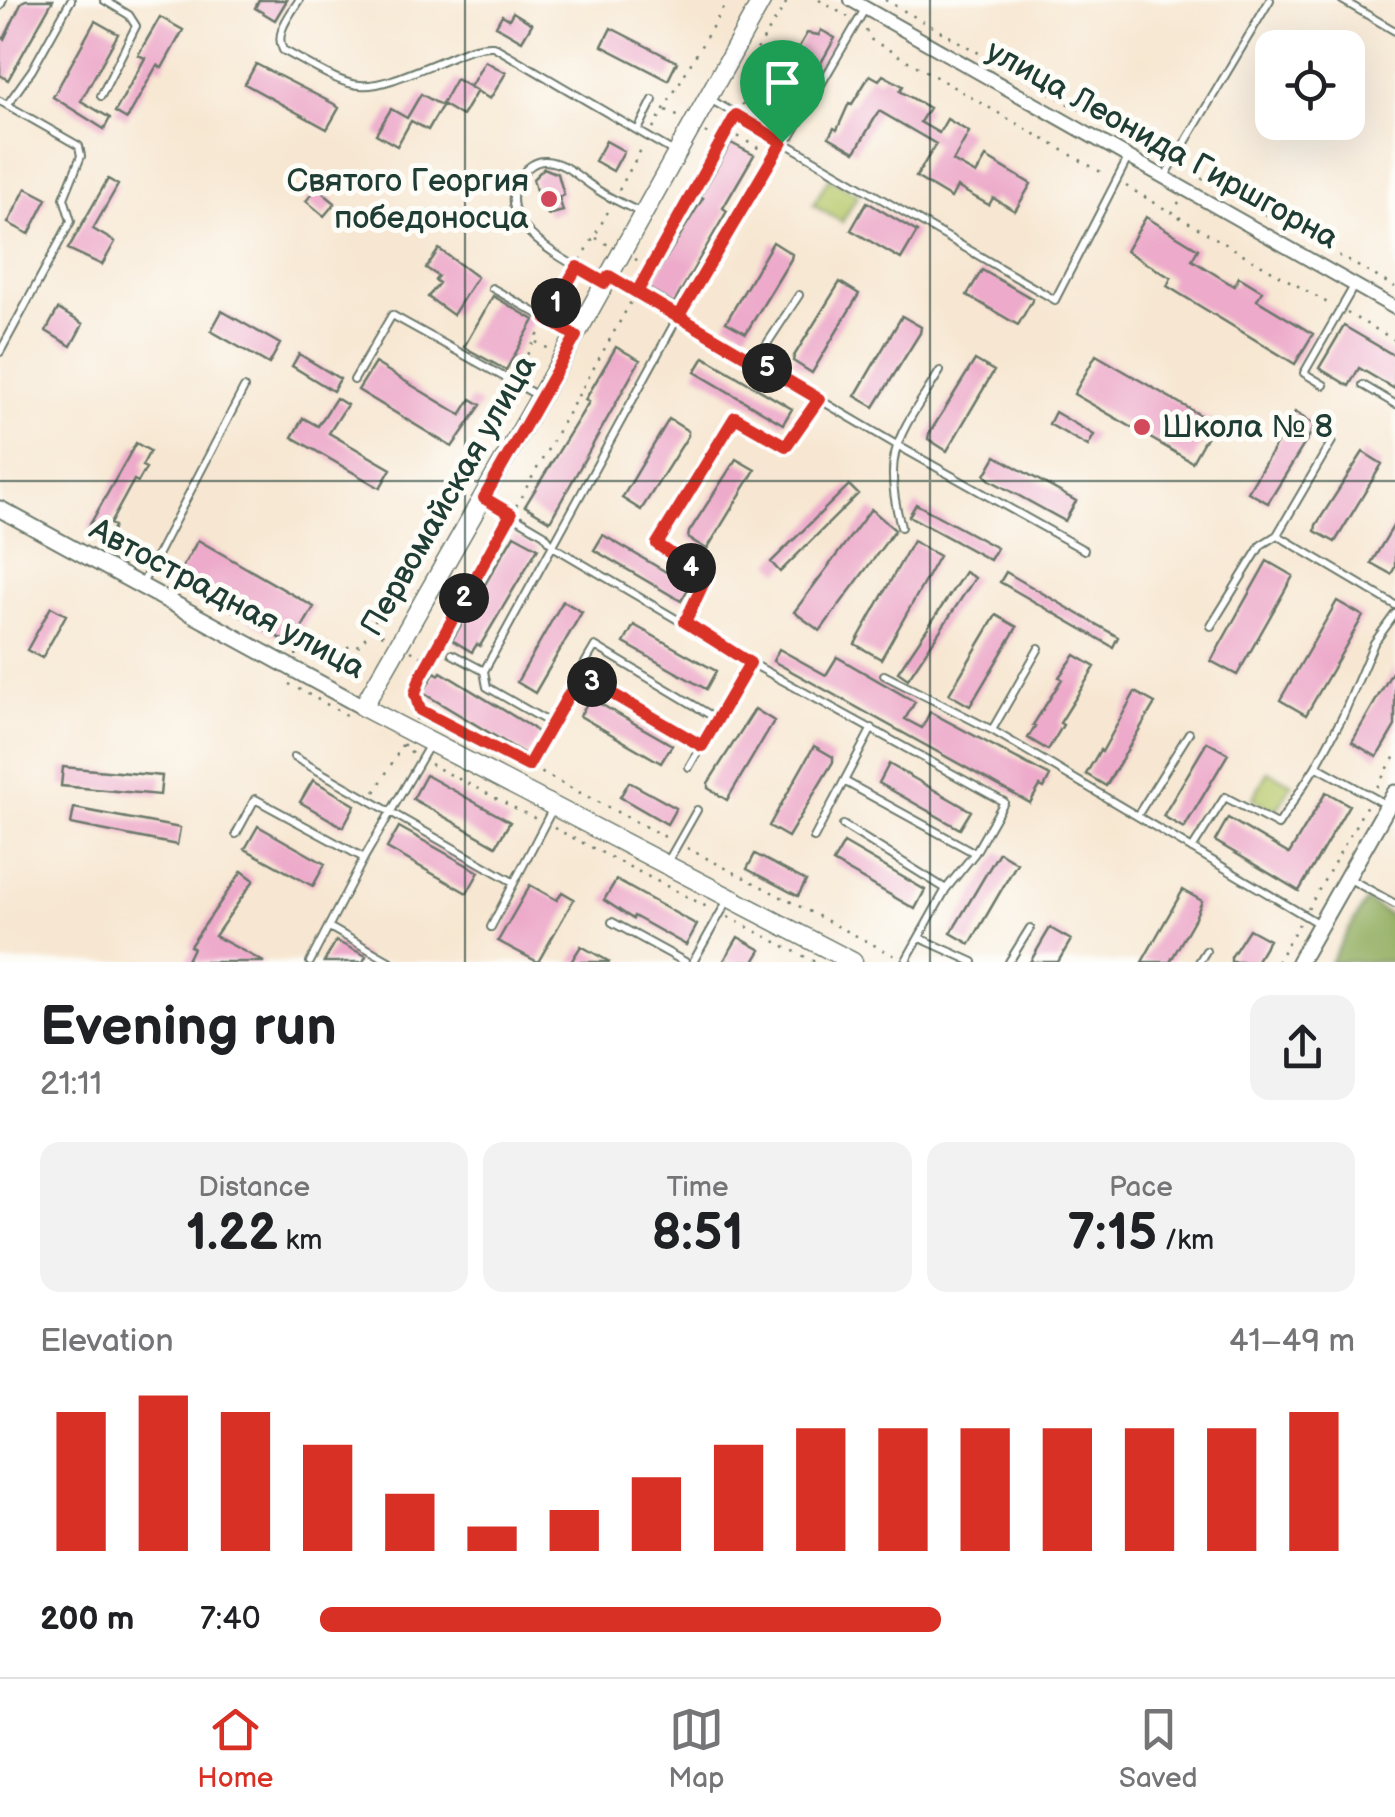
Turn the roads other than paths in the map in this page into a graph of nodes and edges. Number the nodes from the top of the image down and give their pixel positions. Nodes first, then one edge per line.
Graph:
1 (71, 0) edge
2 (104, 0) edge
3 (300, 0) edge
4 (762, 0) edge
5 (851, 0) edge
6 (1270, 0) edge
7 (1342, 0) edge
8 (865, 8) junction
9 (1395, 32) edge
10 (101, 96) dead end
11 (707, 98) junction
12 (653, 100) dead end
13 (3, 103) edge
14 (638, 130) junction
15 (782, 142) junction
16 (677, 154) junction
17 (1128, 158) junction
18 (1164, 179) junction
19 (643, 214) junction
20 (607, 279) junction
21 (1354, 285) junction
22 (492, 288) dead end
23 (799, 296) dead end
24 (1395, 308) edge
25 (678, 317) junction
26 (576, 336) junction
27 (0, 352) edge
28 (756, 362) junction
29 (940, 370) dead end
30 (354, 380) dead end
31 (1324, 385) dead end
32 (1363, 386) dead end
33 (244, 388) dead end
34 (541, 397) junction
35 (819, 399) junction
36 (1395, 404) edge
37 (1332, 441) dead end
38 (894, 444) junction
39 (484, 498) junction
40 (0, 510) edge
41 (901, 527) dead end
42 (1277, 535) junction
43 (554, 547) junction
44 (1084, 550) dead end
45 (140, 587) junction
46 (1395, 605) edge
47 (1395, 614) edge
48 (685, 622) junction
49 (1212, 626) dead end
50 (1039, 648) dead end
51 (452, 654) dead end
52 (750, 663) junction
53 (484, 671) junction
54 (580, 675) junction
55 (884, 676) dead end
56 (358, 713) junction
57 (716, 719) junction
58 (872, 728) junction
59 (992, 730) junction
60 (1189, 733) dead end
61 (430, 744) junction
62 (702, 746) junction
63 (294, 757) dead end
64 (1316, 766) junction
65 (689, 768) dead end
66 (844, 781) junction
67 (1391, 799) edge
68 (698, 810) dead end
69 (393, 812) junction
70 (549, 816) junction
71 (1137, 816) junction
72 (843, 825) dead end
73 (236, 834) dead end
74 (814, 838) dead end
75 (1192, 849) junction
76 (976, 852) junction
77 (364, 858) junction
78 (665, 866) junction
79 (1346, 877) junction
80 (513, 882) junction
81 (946, 890) junction
82 (1395, 904) edge
83 (725, 906) junction
84 (612, 922) dead end
85 (1320, 924) junction
86 (329, 927) junction
87 (491, 927) dead end
88 (1030, 928) dead end
89 (920, 938) junction
90 (1206, 951) dead end
91 (310, 962) edge
92 (391, 962) edge
93 (685, 962) edge
94 (693, 962) edge
95 (853, 962) edge
96 (905, 962) edge
97 (973, 962) edge
98 (1009, 962) edge
99 (1199, 962) edge
100 (1298, 962) edge

1 - 13 lane
2 - 10 lane
3 - 14 lane
4 - 11 main road, Первомайская улица
5 - 8 street, улица Леонида Гиршгорна
6 - 18 lane
7 - 9 lane
8 - 15 lane
8 - 17 street, улица Леонида Гиршгорна
11 - 15 lane
11 - 16 main road, Первомайская улица
12 - 14 lane
13 - 27 lane
14 - 16 lane
15 - 17 lane
15 - 25 lane
16 - 19 main road, Первомайская улица
17 - 18 street, улица Леонида Гиршгорна
18 - 21 street, улица Леонида Гиршгорна
19 - 20 main road, Первомайская улица
19 - 20 lane
20 - 25 lane
20 - 26 main road, Первомайская улица
21 - 24 street, улица Леонида Гиршгорна
21 - 31 lane
22 - 26 lane
23 - 28 lane
25 - 28 lane
25 - 43 lane
26 - 34 main road, Первомайская улица
28 - 35 lane
29 - 38 lane
30 - 34 lane
32 - 36 lane
33 - 45 lane
34 - 39 main road, Первомайская улица
35 - 38 lane
35 - 48 lane
37 - 42 lane
38 - 41 lane
38 - 44 lane
39 - 43 lane
39 - 56 main road, Первомайская улица
40 - 45 street, Автострадная улица
42 - 46 lane
42 - 49 lane
43 - 48 lane
43 - 53 lane
45 - 56 street, Автострадная улица
47 - 64 lane
48 - 52 lane
50 - 59 lane
51 - 53 lane
52 - 57 lane
52 - 58 lane
53 - 54 lane
54 - 57 lane
54 - 62 lane
55 - 59 lane
56 - 61 main road, Автострадная улица
57 - 62 lane
58 - 66 lane
58 - 76 lane
59 - 71 lane
60 - 71 lane
61 - 69 lane
61 - 70 main road, Автострадная улица
62 - 65 lane
63 - 69 lane
64 - 67 lane
64 - 75 lane
66 - 74 lane
66 - 76 lane
67 - 79 street
68 - 78 lane
69 - 77 lane
69 - 80 lane
70 - 78 main road, Автострадная улица
70 - 80 lane
71 - 75 lane
72 - 81 lane
73 - 77 lane
75 - 85 lane
76 - 81 lane
77 - 86 lane
78 - 83 main road, Автострадная улица
79 - 82 lane
79 - 85 street
80 - 87 lane
81 - 89 lane
83 - 94 lane
83 - 95 main road, Автострадная улица
84 - 93 lane
85 - 100 street
86 - 91 lane
86 - 92 lane
88 - 98 lane
89 - 96 lane
89 - 97 lane
90 - 99 lane

